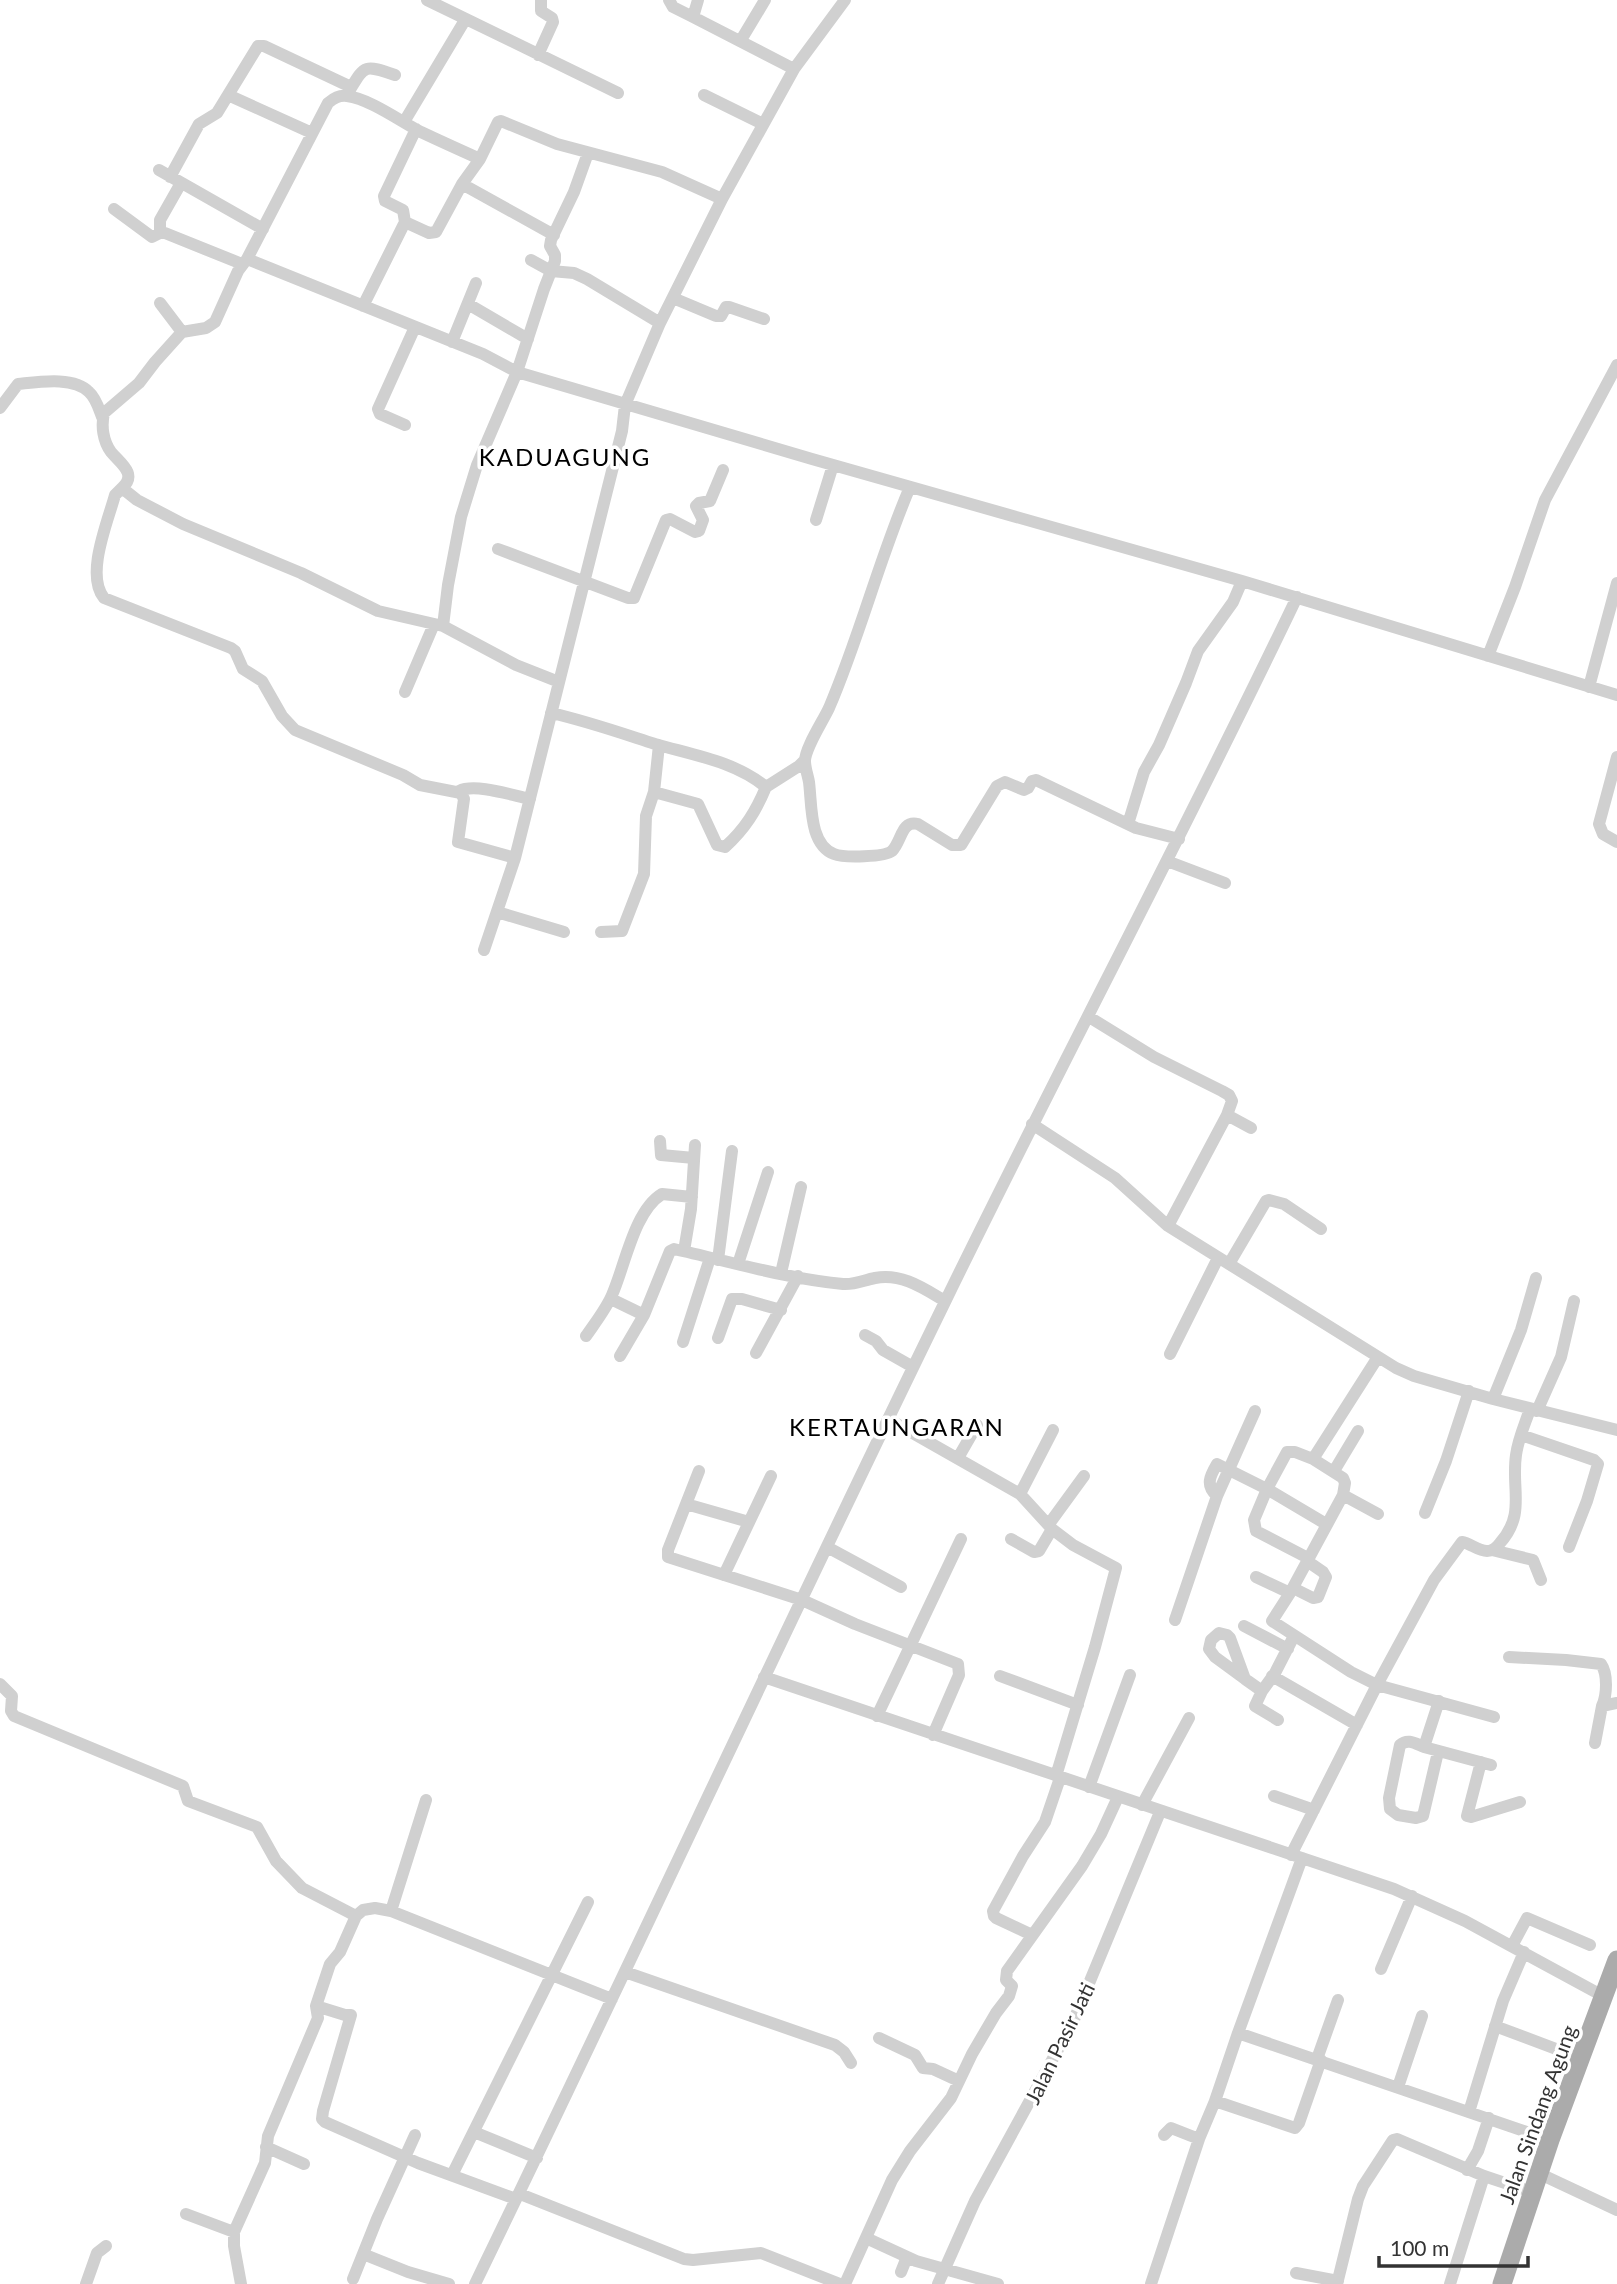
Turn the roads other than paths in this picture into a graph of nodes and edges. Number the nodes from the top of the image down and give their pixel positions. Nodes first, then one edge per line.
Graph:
1 (541, 0) edge
2 (669, 0) edge
3 (698, 0) edge
4 (765, 0) edge
5 (845, 0) edge
6 (427, 1) edge
7 (693, 17) junction
8 (465, 20) junction
9 (741, 40) junction
10 (538, 55) junction
11 (794, 69) junction
12 (395, 75) dead end
13 (348, 92) junction
14 (618, 93) dead end
15 (228, 95) junction
16 (704, 95) dead end
17 (763, 124) junction
18 (410, 126) junction
19 (312, 133) junction
20 (588, 153) junction
21 (480, 159) junction
22 (170, 177) junction
23 (462, 184) junction
24 (722, 199) junction
25 (114, 209) dead end
26 (405, 222) junction
27 (263, 229) junction
28 (160, 233) junction
29 (554, 235) junction
30 (531, 260) dead end
31 (245, 262) junction
32 (551, 271) junction
33 (476, 283) dead end
34 (673, 298) junction
35 (160, 303) dead end
36 (468, 303) junction
37 (363, 306) junction
38 (764, 319) dead end
39 (660, 323) junction
40 (415, 327) junction
41 (182, 332) junction
42 (528, 339) junction
43 (452, 342) junction
44 (1617, 365) edge
45 (517, 372) junction
46 (625, 405) junction
47 (0, 408) edge
48 (102, 417) junction
49 (405, 425) dead end
50 (833, 465) junction
51 (723, 470) dead end
52 (910, 487) junction
53 (122, 488) junction
54 (816, 520) dead end
55 (498, 549) dead end
56 (1242, 581) junction
57 (586, 582) junction
58 (1617, 584) edge
59 (1297, 597) junction
60 (438, 625) junction
61 (1488, 656) junction
62 (559, 682) junction
63 (1589, 687) junction
64 (405, 692) dead end
65 (1617, 695) edge
66 (551, 713) junction
67 (659, 745) junction
68 (1617, 757) edge
69 (805, 760) junction
70 (766, 787) junction
71 (459, 792) junction
72 (654, 792) junction
73 (530, 799) junction
74 (1128, 824) junction
75 (1179, 839) junction
76 (1617, 842) edge
77 (515, 858) junction
78 (1167, 861) junction
79 (1225, 883) dead end
80 (497, 912) junction
81 (564, 932) dead end
82 (601, 932) dead end
83 (484, 950) dead end
84 (1089, 1017) junction
85 (1227, 1115) junction
86 (1032, 1124) junction
87 (1251, 1128) dead end
88 (660, 1141) dead end
89 (732, 1151) dead end
90 (768, 1172) dead end
91 (801, 1187) dead end
92 (692, 1197) junction
93 (1168, 1226) junction
94 (1321, 1229) dead end
95 (684, 1251) junction
96 (714, 1259) junction
97 (1224, 1261) junction
98 (738, 1264) junction
99 (781, 1273) junction
100 (798, 1276) junction
101 (1536, 1278) dead end
102 (611, 1299) junction
103 (945, 1301) junction
104 (1574, 1301) dead end
105 (781, 1310) junction
106 (644, 1315) junction
107 (864, 1335) dead end
108 (586, 1336) dead end
109 (718, 1338) dead end
110 (684, 1342) dead end
111 (756, 1353) dead end
112 (1170, 1354) dead end
113 (620, 1356) dead end
114 (1378, 1357) junction
115 (913, 1367) junction
116 (1469, 1391) junction
117 (1493, 1399) junction
118 (1534, 1410) junction
119 (1255, 1411) dead end
120 (888, 1419) junction
121 (977, 1425) dead end
122 (1616, 1427) edge
123 (1054, 1430) dead end
124 (1358, 1431) dead end
125 (1521, 1435) junction
126 (958, 1458) junction
127 (1313, 1459) junction
128 (1219, 1465) junction
129 (699, 1471) dead end
130 (1334, 1471) junction
131 (771, 1476) dead end
132 (1084, 1476) dead end
133 (1267, 1489) junction
134 (1020, 1494) junction
135 (1343, 1495) junction
136 (686, 1504) junction
137 (1426, 1513) dead end
138 (1378, 1514) dead end
139 (749, 1522) junction
140 (1326, 1524) junction
141 (1051, 1527) junction
142 (961, 1539) dead end
143 (1011, 1539) dead end
144 (827, 1547) junction
145 (1569, 1547) dead end
146 (1492, 1549) junction
147 (1307, 1560) junction
148 (724, 1575) junction
149 (1256, 1577) dead end
150 (1541, 1580) dead end
151 (901, 1587) dead end
152 (1292, 1591) junction
153 (802, 1600) junction
154 (1175, 1620) dead end
155 (1272, 1621) junction
156 (1244, 1626) dead end
157 (1262, 1636) junction
158 (1294, 1636) junction
159 (909, 1644) junction
160 (1288, 1649) junction
161 (1509, 1657) dead end
162 (1130, 1675) dead end
163 (1000, 1676) dead end
164 (1272, 1676) junction
165 (764, 1677) junction
166 (1245, 1679) dead end
167 (0, 1684) edge
168 (1377, 1685) junction
169 (1262, 1691) junction
170 (1438, 1702) junction
171 (1617, 1703) edge
172 (1078, 1705) junction
173 (1602, 1706) junction
174 (877, 1716) junction
175 (1494, 1717) dead end
176 (1189, 1718) dead end
177 (1278, 1720) dead end
178 (1357, 1725) junction
179 (933, 1735) junction
180 (1595, 1743) dead end
181 (1424, 1747) junction
182 (1438, 1752) junction
183 (1058, 1777) junction
184 (1089, 1787) junction
185 (1274, 1796) dead end
186 (1118, 1797) junction
187 (426, 1800) dead end
188 (1520, 1802) dead end
189 (1142, 1805) junction
190 (1314, 1810) junction
191 (1160, 1812) junction
192 (1297, 1856) junction
193 (1412, 1896) junction
194 (588, 1902) dead end
195 (391, 1911) junction
196 (356, 1916) junction
197 (1032, 1935) junction
198 (1590, 1945) dead end
199 (1518, 1949) junction
200 (1617, 1960) edge
201 (1381, 1969) dead end
202 (625, 1972) junction
203 (553, 1974) junction
204 (1610, 1988) edge
205 (612, 1998) junction
206 (1338, 2000) dead end
207 (316, 2006) junction
208 (1422, 2016) dead end
209 (1495, 2025) junction
210 (1238, 2033) junction
211 (879, 2038) dead end
212 (1580, 2058) junction
213 (1319, 2059) junction
214 (851, 2063) dead end
215 (959, 2081) junction
216 (1398, 2087) junction
217 (1215, 2101) junction
218 (1469, 2112) junction
219 (1489, 2118) junction
220 (474, 2132) junction
221 (415, 2134) dead end
222 (1164, 2135) dead end
223 (1199, 2139) junction
224 (1550, 2140) junction
225 (266, 2147) junction
226 (407, 2157) junction
227 (537, 2158) junction
228 (304, 2164) dead end
229 (1467, 2170) junction
230 (1538, 2173) junction
231 (452, 2175) junction
232 (1484, 2176) junction
233 (1532, 2192) junction
234 (518, 2197) junction
235 (1617, 2210) edge
236 (186, 2214) dead end
237 (234, 2232) junction
238 (866, 2238) junction
239 (106, 2246) dead end
240 (363, 2254) junction
241 (907, 2257) junction
242 (947, 2268) junction
243 (901, 2272) dead end
244 (1296, 2273) dead end
245 (353, 2279) dead end
246 (831, 2282) edge
247 (1338, 2282) edge
248 (86, 2284) edge
249 (242, 2284) edge
250 (449, 2284) edge
251 (475, 2284) edge
252 (845, 2284) edge
253 (938, 2284) edge
254 (998, 2284) edge
255 (1152, 2284) edge
256 (1450, 2284) edge
257 (1503, 2284) edge

1 - 10 street
2 - 7 street
3 - 7 street
4 - 9 street
5 - 11 street
6 - 8 street
7 - 9 street
8 - 10 street
8 - 18 street
9 - 11 street
10 - 14 street
11 - 17 street
12 - 13 street
13 - 15 street
13 - 18 street
13 - 19 street
15 - 19 street
15 - 22 street
16 - 17 street
17 - 24 street
18 - 21 street
18 - 26 street
19 - 27 street
20 - 21 street
20 - 24 street
20 - 29 street
21 - 23 street
22 - 27 street
22 - 28 street
23 - 26 street
23 - 29 street
24 - 34 street
25 - 28 street
26 - 37 street
27 - 31 street
28 - 31 street
29 - 32 street
30 - 32 street
31 - 37 street
31 - 41 street
32 - 39 street
32 - 42 street
33 - 36 street
34 - 38 street
34 - 39 street
35 - 41 street
36 - 42 street
36 - 43 street
37 - 40 street
39 - 46 street
40 - 43 street
40 - 49 street
41 - 48 street
42 - 45 street
43 - 45 street
44 - 61 street
45 - 46 street
45 - 60 street
46 - 50 street
46 - 57 street
47 - 48 street
48 - 53 street
50 - 52 street
50 - 54 street
51 - 57 street
52 - 56 street
52 - 69 street
53 - 60 street
53 - 71 street
55 - 57 street
56 - 59 street
56 - 74 street
57 - 62 street
58 - 63 street
59 - 61 street
59 - 75 street
60 - 62 street
60 - 64 street
61 - 63 street
62 - 66 street
63 - 65 street
66 - 67 street
66 - 73 street
67 - 70 street
67 - 72 street
68 - 76 street
69 - 70 street
69 - 74 street
70 - 72 street
71 - 73 street
71 - 77 street
72 - 82 street
73 - 77 street
74 - 75 street
75 - 78 street
77 - 80 street
78 - 79 street
78 - 84 street
80 - 81 street
80 - 83 street
84 - 85 street
84 - 86 street
85 - 87 street
85 - 93 street
86 - 93 street
86 - 103 street
88 - 92 street
89 - 96 street
90 - 98 street
91 - 99 street
92 - 95 street
92 - 102 street
93 - 97 street
94 - 97 street
95 - 96 street
95 - 106 street
96 - 98 street
96 - 110 street
97 - 112 street
97 - 114 street
98 - 99 street
99 - 100 street
100 - 103 street
100 - 105 street
101 - 117 street
102 - 106 street
102 - 108 street
103 - 115 street
104 - 118 street
105 - 109 street
105 - 111 street
106 - 113 street
107 - 115 street
114 - 116 street
114 - 127 street
115 - 120 street
116 - 117 street
116 - 137 street
117 - 118 street
118 - 122 street
118 - 125 street
119 - 128 street
120 - 126 street
120 - 144 street
121 - 126 street
123 - 134 street
124 - 130 street
125 - 145 street
125 - 146 street
126 - 134 street
127 - 130 street
127 - 133 street
128 - 133 street
128 - 154 street
129 - 136 street
130 - 135 street
131 - 139 street
132 - 141 street
133 - 140 street
133 - 147 street
134 - 141 street
135 - 138 street
135 - 140 street
136 - 139 street
136 - 148 street
139 - 148 street
140 - 147 street
141 - 143 street
141 - 172 street
142 - 159 street
144 - 151 street
144 - 153 street
146 - 150 street
146 - 168 street
147 - 152 street
147 - 152 street
148 - 153 street
149 - 152 street
152 - 155 street
153 - 159 street
153 - 165 street
155 - 157 street
155 - 158 street
156 - 157 street
157 - 160 street
158 - 160 street
158 - 168 street
159 - 174 street
159 - 179 street
160 - 164 street
161 - 173 street
162 - 184 street
163 - 172 street
164 - 169 street
164 - 178 street
165 - 174 street
165 - 202 street
166 - 169 street
167 - 196 street
168 - 170 street
168 - 178 street
169 - 177 street
170 - 175 street
170 - 181 street
171 - 173 street
172 - 183 street
173 - 180 street
174 - 179 street
176 - 189 street
178 - 190 street
179 - 183 street
181 - 182 street
181 - 182 street
182 - 188 street
183 - 184 street
183 - 197 street
184 - 186 street
185 - 190 street
186 - 189 street
186 - 197 street
187 - 195 street
189 - 191 street
190 - 192 street
191 - 192 street
191 - 242 street, Jalan Pasir Jati
192 - 193 street
192 - 210 street
193 - 199 street
193 - 201 street
194 - 203 street
195 - 196 street
195 - 203 street
196 - 207 street
197 - 215 street
198 - 199 street
199 - 204 street
199 - 209 street
200 - 204 main road, Jalan Sindang Agung
202 - 205 street
202 - 214 street
203 - 205 street
203 - 220 street
204 - 212 main road, Jalan Sindang Agung
205 - 227 street
206 - 213 street
207 - 225 street
207 - 226 street
208 - 216 street
209 - 212 street
209 - 218 street
210 - 213 street
210 - 217 street
211 - 215 street
212 - 224 main road, Jalan Sindang Agung
213 - 216 street
213 - 217 street
215 - 238 street
216 - 218 street
217 - 223 street
218 - 219 street
219 - 224 street
219 - 229 street
220 - 227 street
220 - 231 street
221 - 226 street
222 - 223 street
223 - 255 street
224 - 230 main road, Jalan Sindang Agung
225 - 228 street
225 - 237 street
226 - 231 street
226 - 240 street
227 - 234 street
229 - 232 street
229 - 247 street
230 - 233 main road, Jalan Sindang Agung
230 - 235 street
231 - 234 street
232 - 233 street
232 - 256 street
233 - 257 main road, Jalan Sindang Agung
234 - 246 street
234 - 251 street
236 - 237 street
237 - 249 street
238 - 241 street
238 - 252 street
239 - 248 street
240 - 245 street
240 - 250 street
241 - 242 street
241 - 243 street
242 - 253 street, Jalan Pasir Jati
242 - 254 street
244 - 247 street

